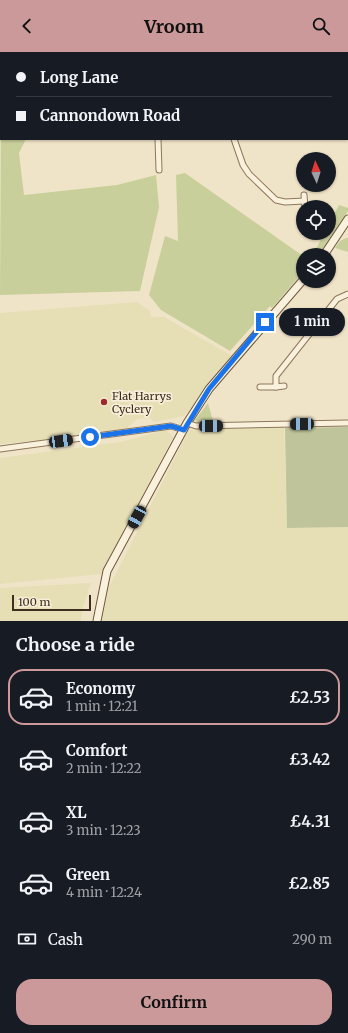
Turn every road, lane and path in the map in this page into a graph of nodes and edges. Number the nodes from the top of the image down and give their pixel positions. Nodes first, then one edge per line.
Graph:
1 (158, 140) edge
2 (234, 140) edge
3 (159, 170) dead end
4 (304, 195) dead end
5 (304, 200) edge
6 (296, 201) edge
7 (348, 219) edge
8 (346, 229) edge
9 (330, 248) edge
10 (296, 288) edge
11 (348, 294) edge
12 (284, 386) dead end
13 (260, 387) dead end
14 (276, 387) junction
15 (348, 423) edge
16 (185, 426) junction
17 (0, 449) edge
18 (97, 621) edge

1 - 3 street
2 - 6 street
4 - 5 street
7 - 8 main road
8 - 9 main road
10 - 16 main road
11 - 14 street
12 - 14 street
13 - 14 street
15 - 16 street
16 - 17 street
16 - 18 main road

